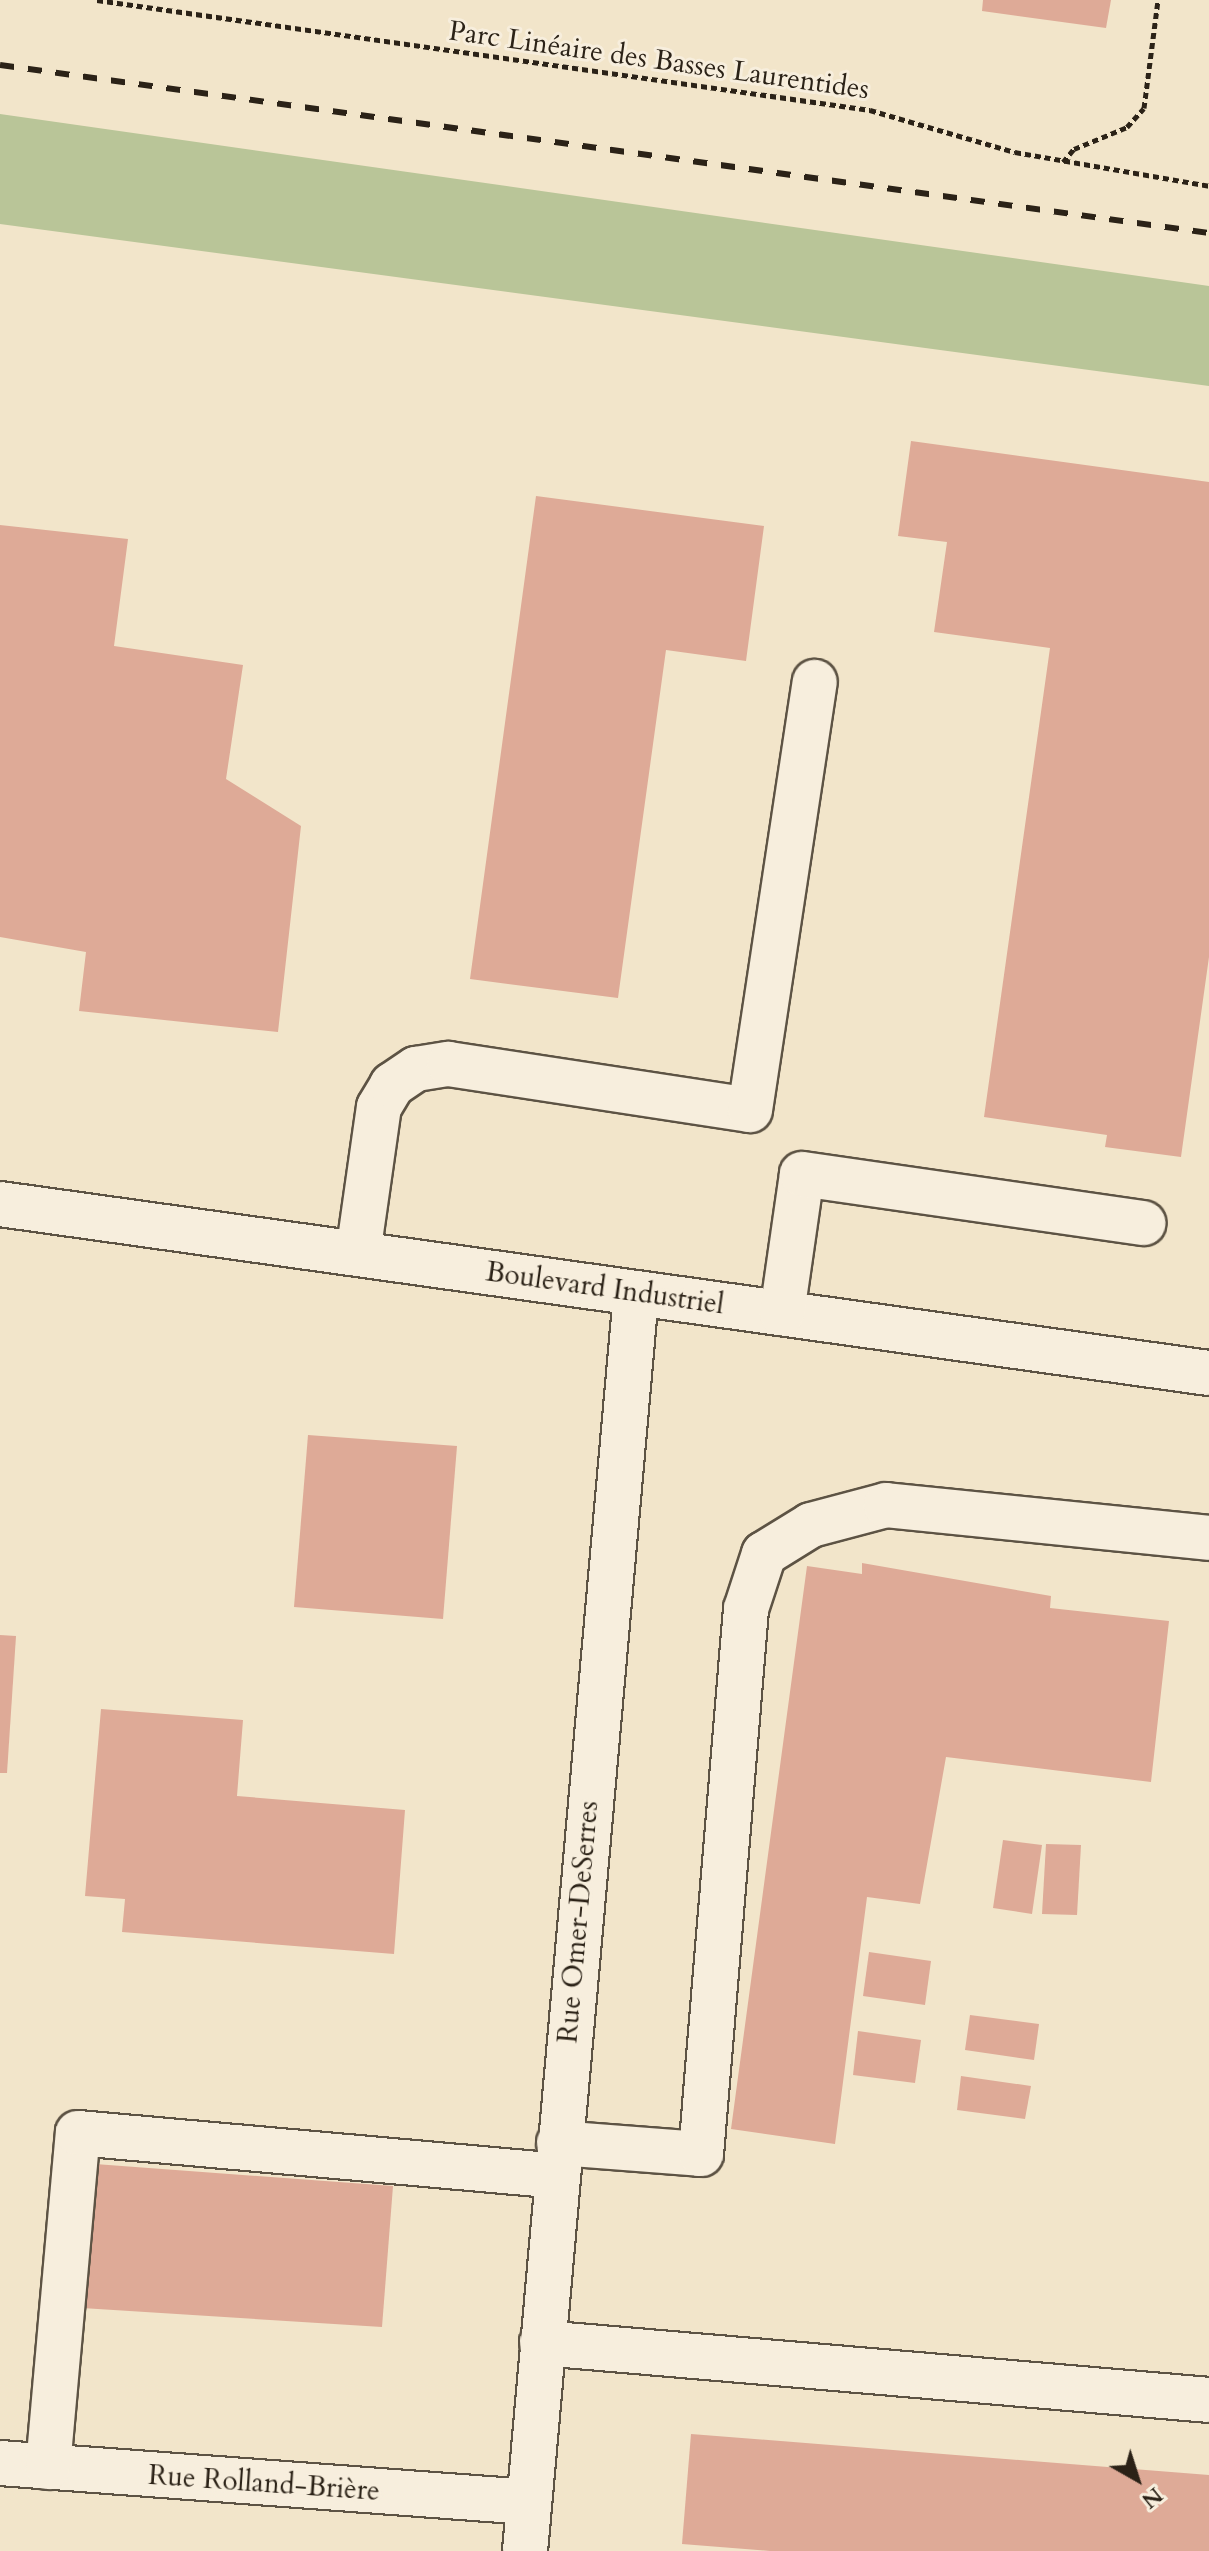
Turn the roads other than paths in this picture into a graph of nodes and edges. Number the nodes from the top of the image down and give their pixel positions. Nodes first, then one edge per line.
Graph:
1 (815, 682) dead end
2 (0, 1204) edge
3 (1144, 1223) dead end
4 (358, 1254) junction
5 (636, 1294) junction
6 (782, 1313) junction
7 (1209, 1373) edge
8 (1209, 1538) edge
9 (558, 2160) junction
10 (542, 2343) junction
11 (1209, 2400) edge
12 (0, 2463) edge
13 (48, 2467) junction
14 (528, 2502) junction
15 (525, 2551) edge

1 - 4 street
2 - 4 street, Boulevard Industriel
3 - 6 street
4 - 5 street, Boulevard Industriel
5 - 6 street, Boulevard Industriel
5 - 9 street, Rue Omer-DeSerres
6 - 7 street, Boulevard Industriel
8 - 9 street
9 - 10 street, Rue Omer-DeSerres
9 - 13 street
10 - 11 street
10 - 14 street, Rue Omer-DeSerres
12 - 13 street, Rue Rolland-Brière
13 - 14 street, Rue Rolland-Brière
14 - 15 street, Rue Omer-DeSerres

